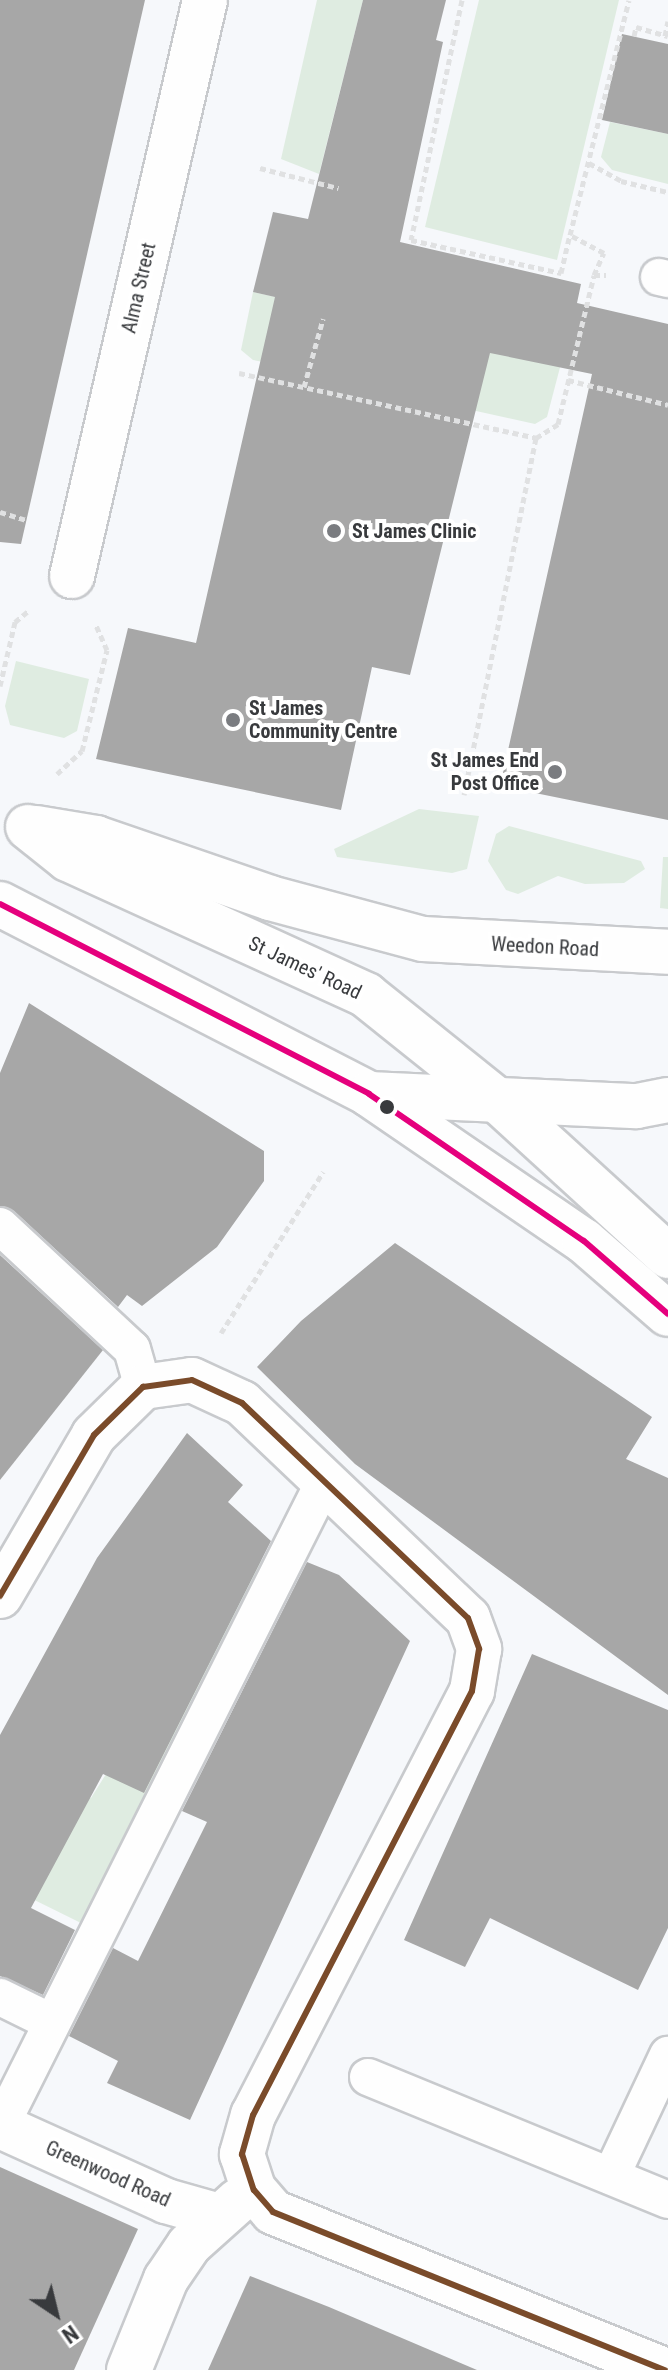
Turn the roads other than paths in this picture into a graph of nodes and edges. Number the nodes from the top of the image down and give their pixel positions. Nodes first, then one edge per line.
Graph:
1 (205, 0) edge
2 (72, 576) road end
3 (14, 821) edge
4 (0, 904) edge
5 (423, 939) joint
6 (668, 952) edge
7 (369, 1094) junction
8 (496, 1099) junction
9 (668, 1100) edge
10 (0, 1226) edge
11 (668, 1256) edge
12 (668, 1314) edge
13 (143, 1387) junction
14 (324, 1482) junction
15 (0, 1596) edge
16 (0, 1997) edge
17 (51, 2022) junction
18 (665, 2068) edge
19 (368, 2077) dead end
20 (0, 2127) edge
21 (611, 2176) junction
22 (254, 2190) junction
23 (668, 2200) edge
24 (219, 2216) junction
25 (662, 2369) edge
26 (129, 2370) edge

1 - 2 street, Alma Street
3 - 5 street, St James' Road
3 - 8 street, St James' Road
4 - 7 street
5 - 6 street, Weedon Road
7 - 8 street
7 - 12 street
8 - 9 street
8 - 11 street, St James' Road
10 - 13 lane
13 - 14 street
13 - 15 street
14 - 17 lane
14 - 22 street
16 - 17 lane
17 - 20 lane
18 - 21 lane
19 - 21 lane
20 - 24 street, Greenwood Road
21 - 23 lane
22 - 24 street
22 - 25 street
24 - 26 street

